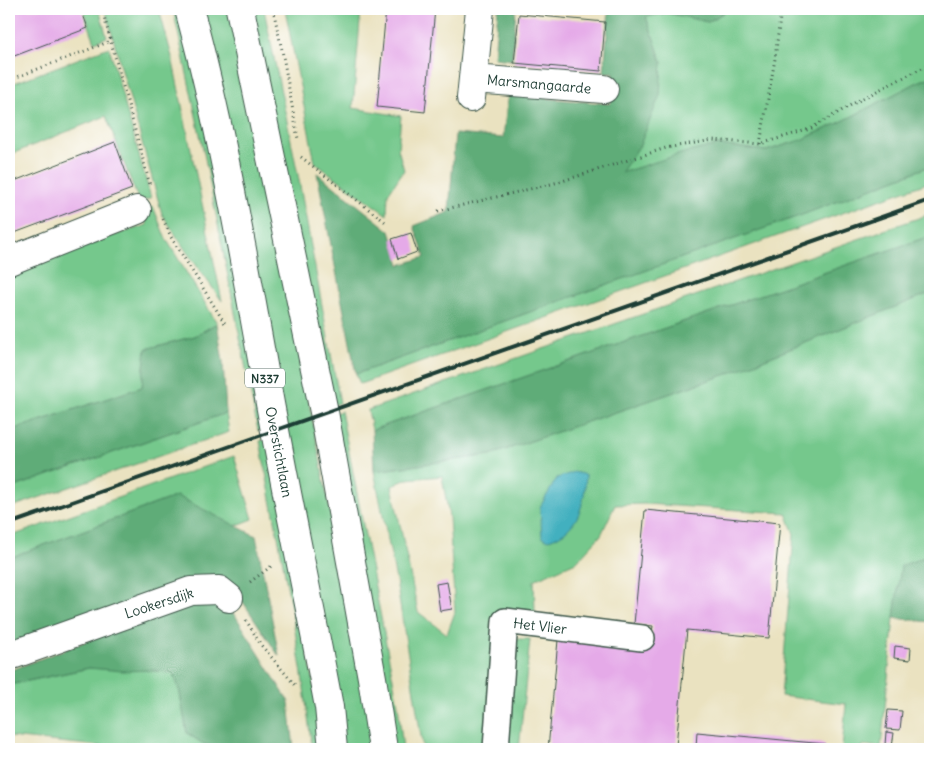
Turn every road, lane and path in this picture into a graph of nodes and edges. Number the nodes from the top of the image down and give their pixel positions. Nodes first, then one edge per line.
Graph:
1 (102, 9) edge
2 (189, 9) edge
3 (240, 9) edge
4 (273, 9) edge
5 (480, 9) edge
6 (780, 9) edge
7 (111, 41) junction
8 (930, 64) edge
9 (9, 80) edge
10 (604, 89) dead end
11 (760, 144) junction
12 (145, 201) joint
13 (438, 211) dead end
14 (388, 224) dead end
15 (171, 237) dead end
16 (9, 261) edge
17 (218, 310) dead end
18 (230, 598) joint
19 (642, 638) dead end
20 (9, 656) edge
21 (298, 688) dead end
22 (333, 749) edge
23 (383, 749) edge
24 (496, 749) edge

1 - 7 path
2 - 22 main road, Overstichtlaan / N337
3 - 23 main road
4 - 14 path
5 - 10 main road, Marsmangaarde
6 - 11 path
7 - 9 path
7 - 12 path
8 - 11 path
11 - 13 path
12 - 16 main road
15 - 17 path
18 - 20 main road, Lookersdijk
18 - 21 path
19 - 24 street, Het Vlier

